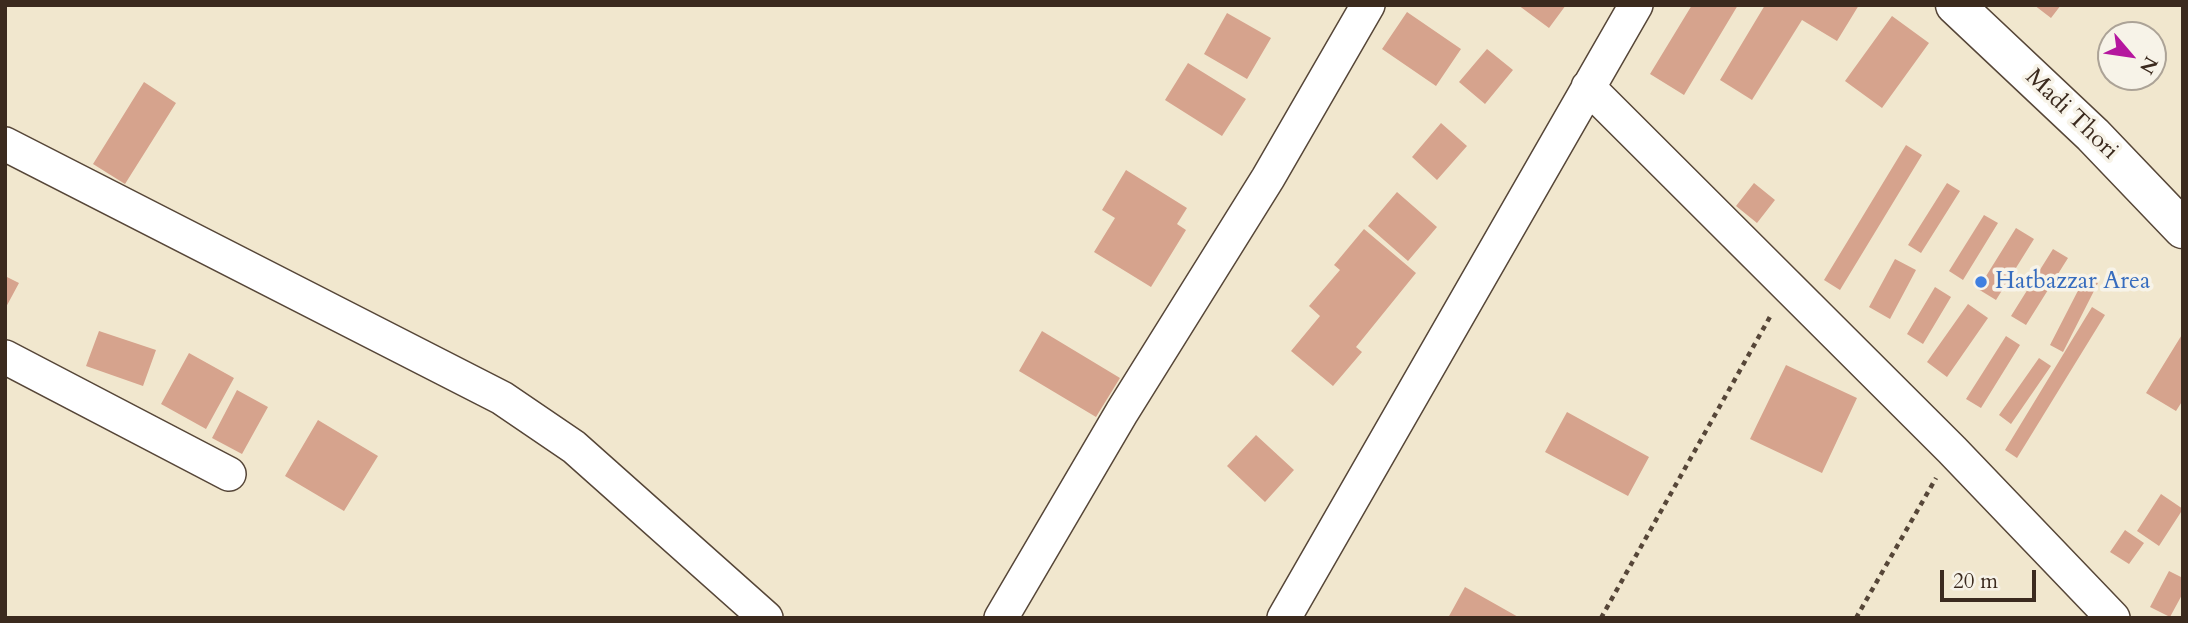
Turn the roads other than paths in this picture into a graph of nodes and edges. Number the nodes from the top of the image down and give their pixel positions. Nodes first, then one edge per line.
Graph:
1 (1368, 5) edge
2 (1636, 5) edge
3 (1965, 9) edge
4 (1588, 87) junction
5 (5, 144) edge
6 (2183, 229) edge
7 (5, 357) edge
8 (229, 474) dead end
9 (766, 618) edge
10 (1001, 618) edge
11 (1284, 618) edge
12 (2113, 618) edge

1 - 10 street
2 - 4 street
3 - 6 main road, Madi Thori
4 - 11 street
4 - 12 street
5 - 9 street
7 - 8 street

